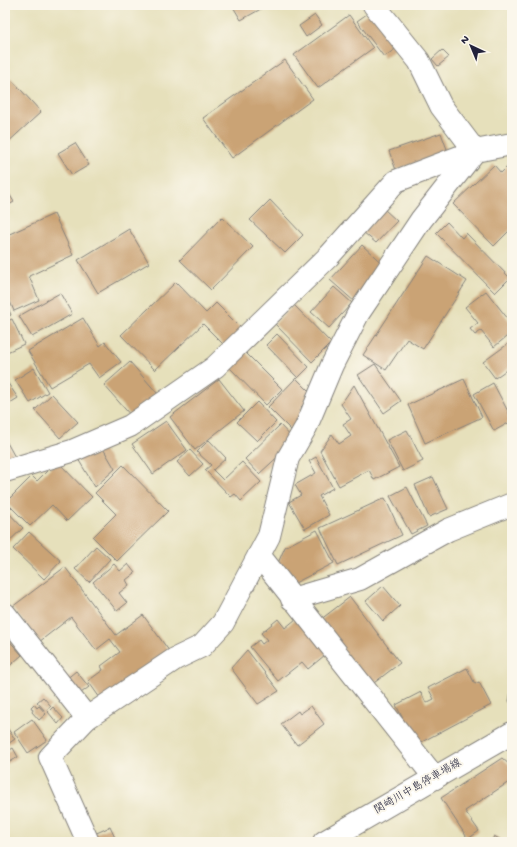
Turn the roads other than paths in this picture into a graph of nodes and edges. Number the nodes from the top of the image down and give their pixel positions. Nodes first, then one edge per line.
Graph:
1 (374, 5) edge
2 (512, 144) edge
3 (475, 151) junction
4 (5, 471) edge
5 (512, 504) edge
6 (259, 555) junction
7 (292, 599) junction
8 (5, 614) edge
9 (87, 718) junction
10 (512, 733) edge
11 (435, 778) junction
12 (88, 842) edge
13 (324, 842) edge

1 - 3 street
2 - 3 street
3 - 4 street
3 - 6 street
5 - 7 street
6 - 7 street
6 - 9 street
7 - 11 street
8 - 9 street
9 - 12 street
10 - 11 street, 関崎川中島停車場線
11 - 13 street, 関崎川中島停車場線

